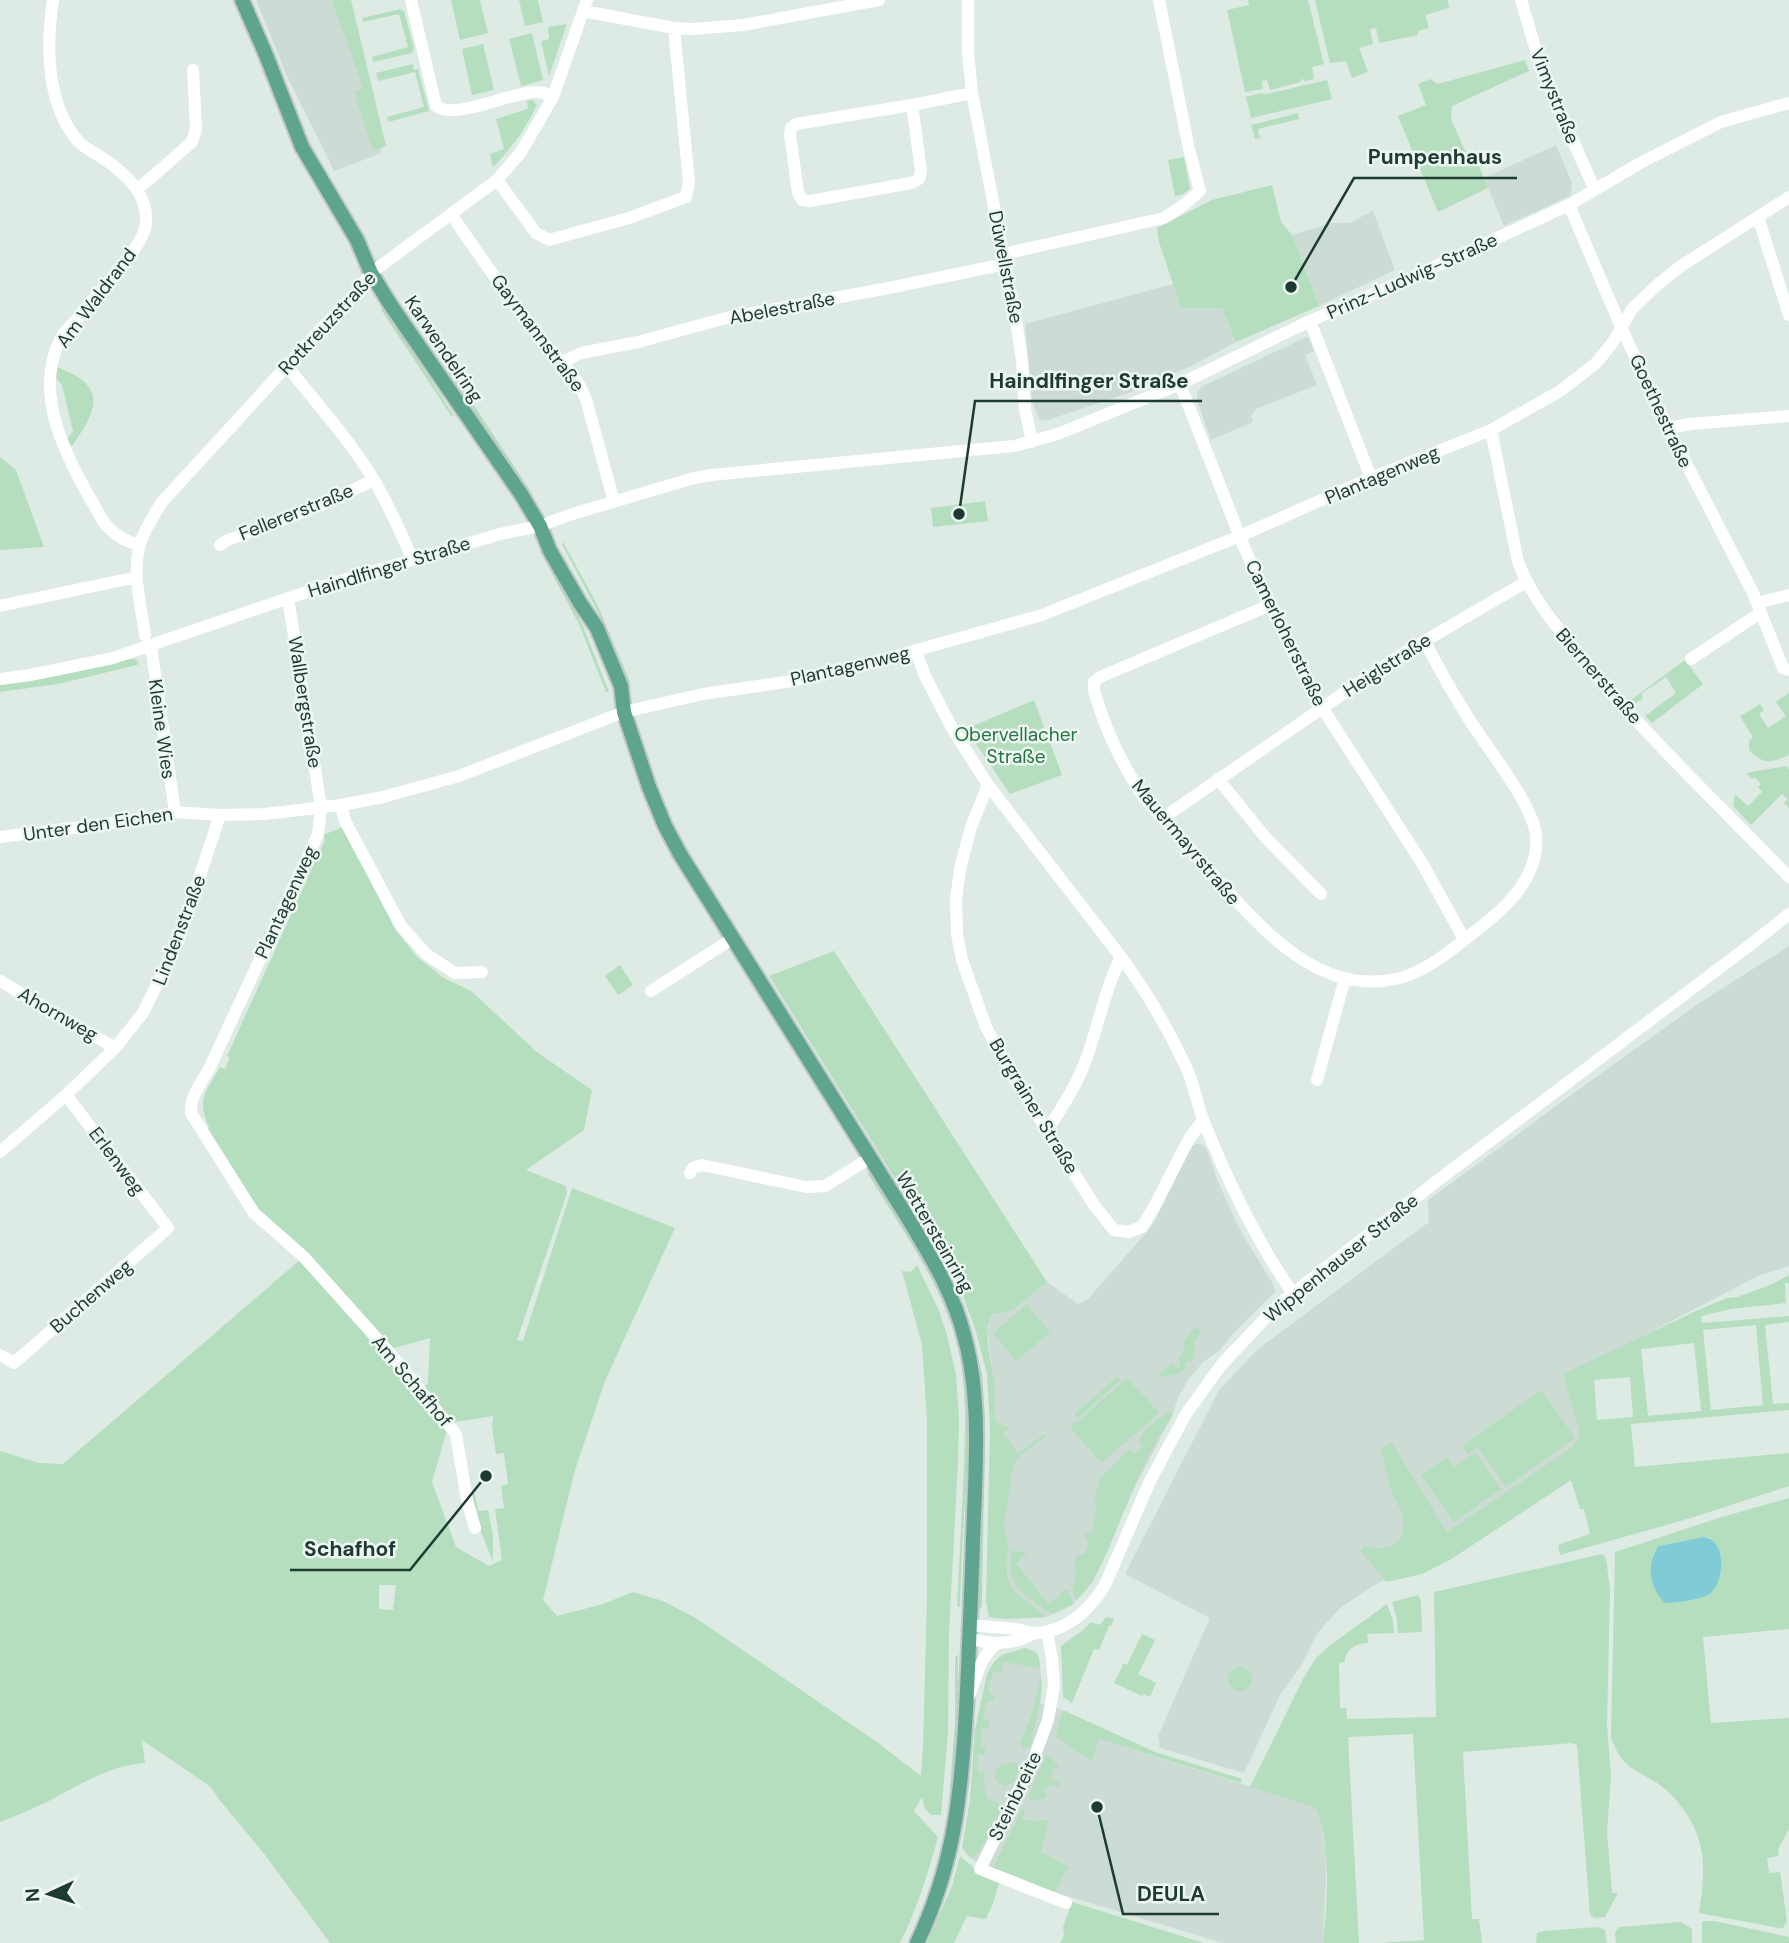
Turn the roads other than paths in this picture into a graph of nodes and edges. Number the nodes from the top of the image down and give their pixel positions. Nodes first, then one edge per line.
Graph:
1 (53, 0) edge
2 (242, 0) edge
3 (411, 0) edge
4 (879, 0) edge
5 (968, 0) edge
6 (1159, 0) edge
7 (1521, 0) edge
8 (585, 6) edge
9 (674, 28) junction
10 (193, 70) dead end
11 (972, 93) junction
12 (553, 97) junction
13 (1789, 103) edge
14 (912, 105) junction
15 (497, 180) junction
16 (138, 189) junction
17 (1595, 190) junction
18 (1789, 197) edge
19 (1569, 205) junction
20 (452, 214) junction
21 (1758, 217) junction
22 (1004, 259) junction
23 (371, 273) junction
24 (1789, 315) edge
25 (1310, 321) junction
26 (1621, 327) junction
27 (563, 362) junction
28 (287, 366) junction
29 (1180, 384) junction
30 (1789, 416) edge
31 (1668, 428) junction
32 (1491, 430) junction
33 (1032, 442) junction
34 (1371, 478) junction
35 (374, 480) junction
36 (614, 502) junction
37 (540, 526) junction
38 (1240, 536) junction
39 (139, 545) junction
40 (220, 545) dead end
41 (413, 560) junction
42 (137, 577) junction
43 (1526, 582) junction
44 (1789, 595) edge
45 (288, 598) junction
46 (1270, 605) junction
47 (0, 606) edge
48 (1758, 608) junction
49 (148, 641) junction
50 (1425, 642) junction
51 (916, 651) junction
52 (1691, 659) dead end
53 (1787, 670) edge
54 (0, 679) edge
55 (1322, 708) junction
56 (624, 712) junction
57 (1218, 779) junction
58 (988, 785) junction
59 (341, 805) junction
60 (321, 807) junction
61 (175, 812) junction
62 (220, 815) junction
63 (1163, 818) junction
64 (0, 837) edge
65 (1789, 877) edge
66 (1321, 894) dead end
67 (1789, 914) edge
68 (732, 939) junction
69 (1464, 939) junction
70 (1121, 957) junction
71 (482, 972) dead end
72 (1345, 978) junction
73 (0, 981) edge
74 (651, 990) dead end
75 (115, 1048) junction
76 (1317, 1080) dead end
77 (66, 1095) junction
78 (1203, 1120) junction
79 (1048, 1129) junction
80 (0, 1152) edge
81 (870, 1158) junction
82 (690, 1174) dead end
83 (168, 1228) joint
84 (304, 1257) joint
85 (1292, 1292) junction
86 (0, 1355) edge
87 (475, 1528) dead end
88 (1047, 1631) junction
89 (970, 1632) junction
90 (1033, 1634) junction
91 (995, 1645) junction
92 (966, 1708) junction
93 (1066, 1903) dead end
94 (917, 1943) edge

1 - 16 street
2 - 23 main road, Karwendelring
3 - 12 street
4 - 9 street
5 - 11 street, Düwellstraße
6 - 22 street, Abelestraße
7 - 17 street, Vimystraße
8 - 9 street
8 - 12 street, Rotkreuzstraße
9 - 15 street
10 - 16 street
11 - 14 street
11 - 22 street, Düwellstraße
12 - 15 street, Rotkreuzstraße
13 - 17 street, Prinz-Ludwig-Straße
14 - 14 street
15 - 20 street, Rotkreuzstraße
16 - 39 street, Am Waldrand
17 - 19 street, Prinz-Ludwig-Straße
18 - 21 street, Plantagenweg
19 - 25 street, Prinz-Ludwig-Straße
19 - 26 street, Goethestraße
20 - 23 street, Rotkreuzstraße
20 - 27 street, Gaymannstraße
21 - 24 street
21 - 26 street, Plantagenweg
22 - 27 street, Abelestraße
22 - 33 street, Düwellstraße
23 - 28 street, Rotkreuzstraße
23 - 37 main road, Karwendelring
25 - 29 street, Prinz-Ludwig-Straße
25 - 34 street
26 - 31 street, Goethestraße
26 - 32 street, Plantagenweg
27 - 36 street, Gaymannstraße
28 - 35 street
28 - 39 street, Rotkreuzstraße
29 - 33 street, Prinz-Ludwig-Straße
29 - 38 street, Camerloherstraße
30 - 31 street
31 - 48 street, Goethestraße
32 - 34 street, Plantagenweg
32 - 43 street, Biernerstraße
33 - 36 street, Haindlfinger Straße
34 - 38 street, Plantagenweg
35 - 40 street, Fellererstraße
35 - 41 street
36 - 37 street, Haindlfinger Straße
37 - 41 street, Haindlfinger Straße
37 - 56 main road, Karwendelring
38 - 46 street, Camerloherstraße
38 - 51 street, Plantagenweg
39 - 42 street, Rotkreuzstraße
41 - 45 street, Haindlfinger Straße
42 - 47 street
42 - 49 street, Rotkreuzstraße
43 - 50 street, Heiglstraße
43 - 65 street, Biernerstraße
44 - 48 street
45 - 49 street, Haindlfinger Straße
45 - 60 street, Wallbergstraße
46 - 55 street, Camerloherstraße
46 - 63 street, Mauermayrstraße
48 - 52 street
48 - 53 street, Goethestraße
49 - 54 street, Haindlfinger Straße
49 - 61 street, Kleine Wies
50 - 55 street, Heiglstraße
50 - 69 street, Mauermayrstraße
51 - 56 street, Plantagenweg
51 - 58 street
55 - 57 street, Heiglstraße
55 - 69 street, Camerloherstraße
56 - 59 street, Plantagenweg
56 - 68 main road, Wettersteinring
57 - 63 street, Heiglstraße
57 - 66 street
58 - 70 street
58 - 79 street, Burgrainer Straße
59 - 60 street, Plantagenweg
59 - 71 street
60 - 62 street, Unter den Eichen
60 - 84 street, Plantagenweg
61 - 62 street, Unter den Eichen
61 - 64 street, Unter den Eichen
62 - 75 street, Lindenstraße
63 - 72 street, Mauermayrstraße
67 - 85 street, Wippenhauser Straße
68 - 74 street
68 - 81 main road, Wettersteinring
69 - 72 street, Mauermayrstraße
70 - 78 street
70 - 79 street
72 - 76 street
73 - 75 street, Ahornweg
75 - 77 street, Lindenstraße
77 - 80 street, Lindenstraße
77 - 83 street, Erlenweg
78 - 79 street, Burgrainer Straße
78 - 85 street
81 - 82 street
81 - 89 main road, Wettersteinring
83 - 86 street, Buchenweg
84 - 87 street, Am Schafhof
85 - 88 street, Wippenhauser Straße
88 - 90 street, Wippenhauser Straße
88 - 93 street, Steinbreite
89 - 90 street, Wippenhauser Straße
89 - 91 street
89 - 92 main road, Wettersteinring
90 - 91 street
91 - 92 street
92 - 94 main road, Wettersteinring

